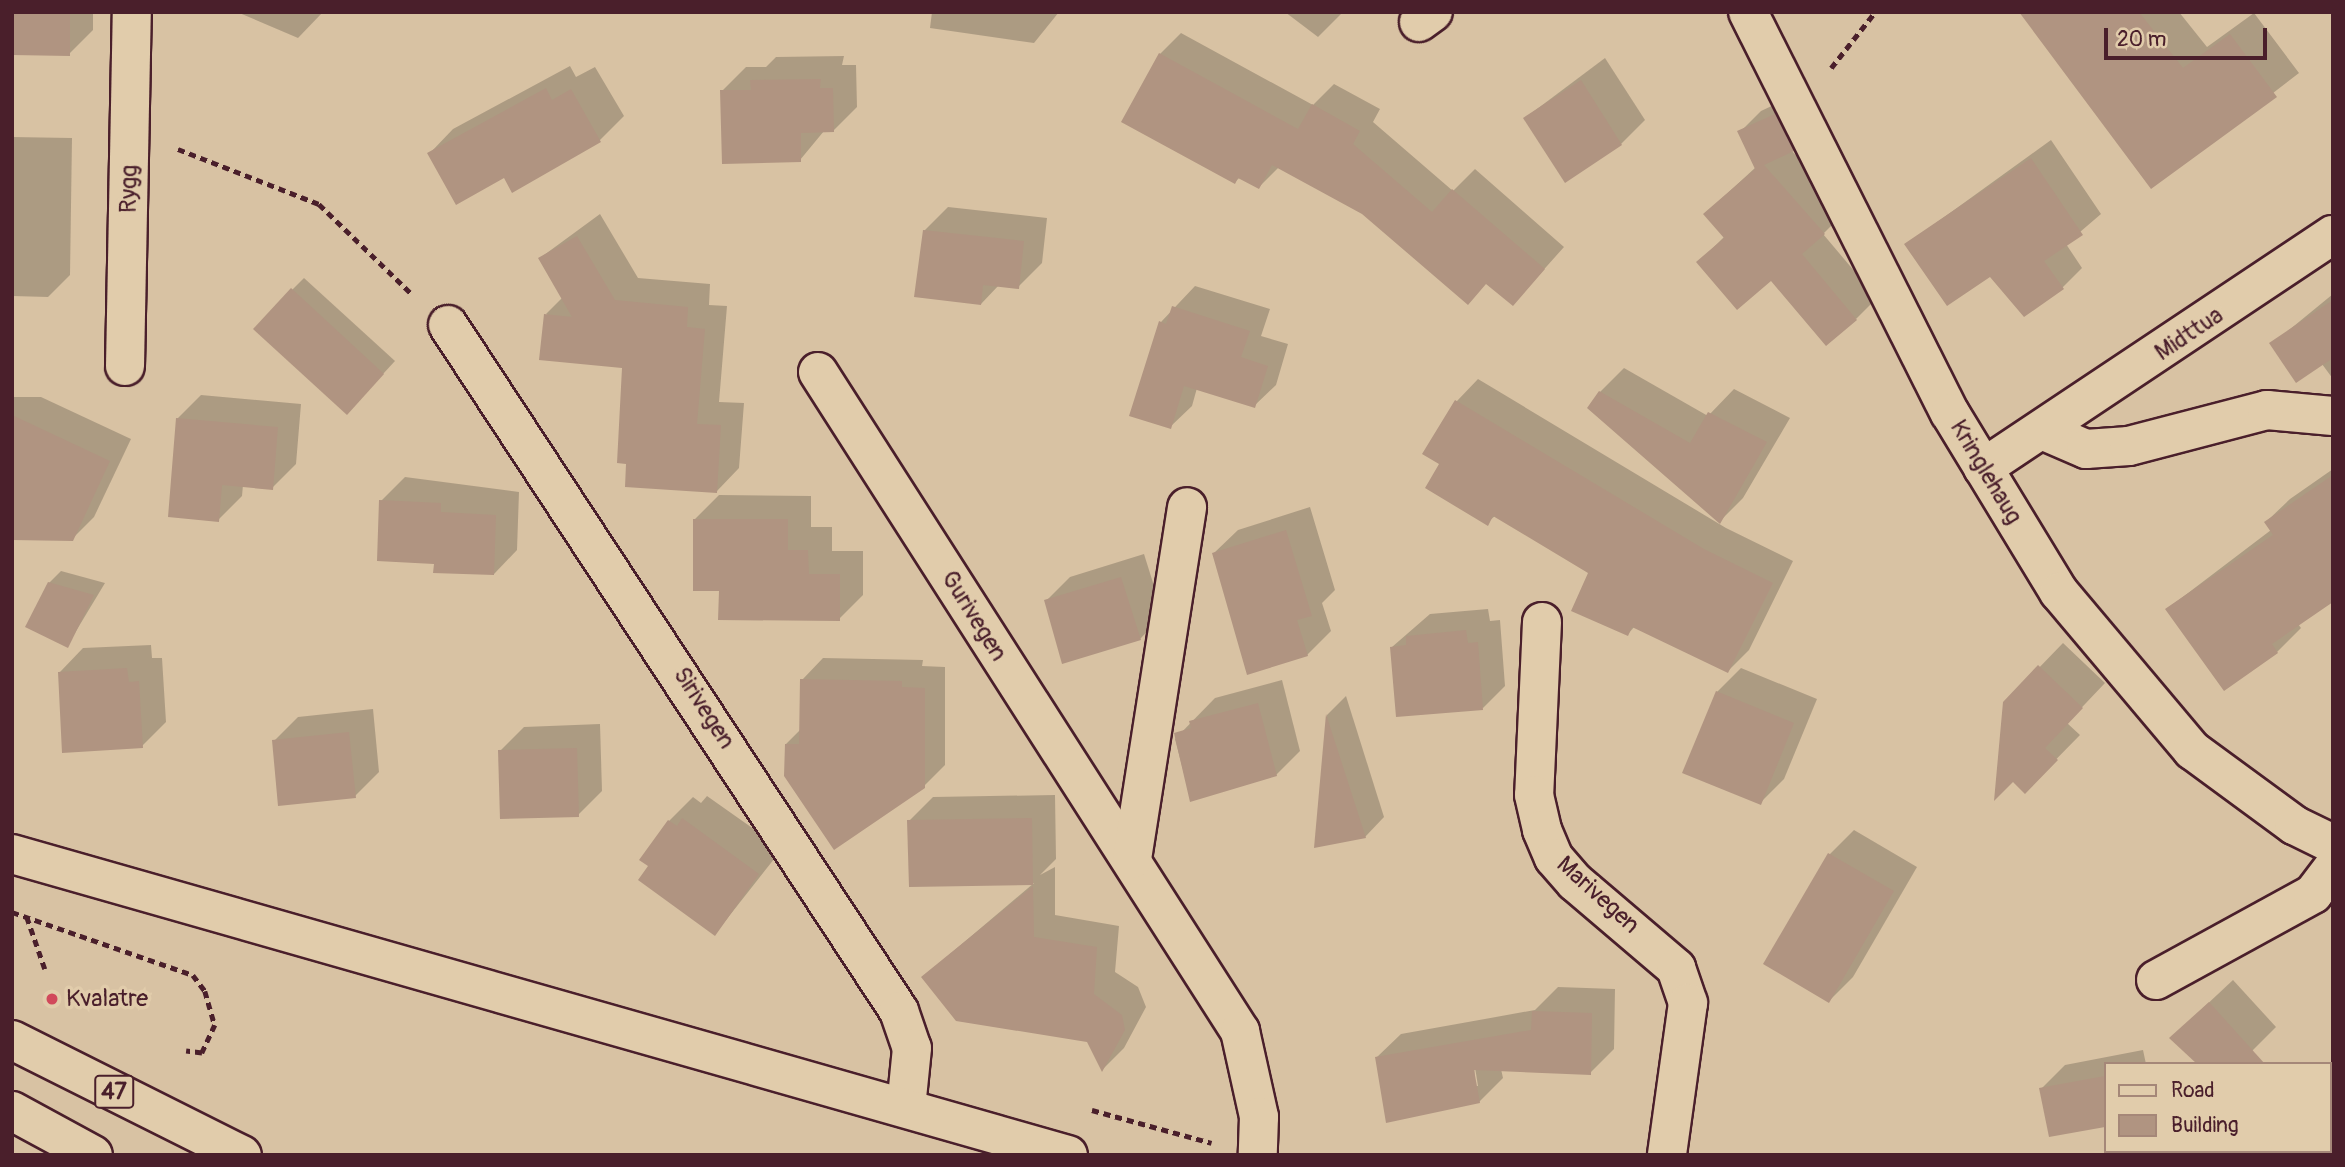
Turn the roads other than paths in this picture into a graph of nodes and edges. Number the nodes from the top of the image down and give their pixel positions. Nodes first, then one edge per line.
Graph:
1 (132, 12) edge
2 (1748, 12) edge
3 (2333, 235) edge
4 (448, 325) road end
5 (125, 366) dead end
6 (818, 372) dead end
7 (2333, 416) edge
8 (2042, 429) junction
9 (1983, 468) junction
10 (1186, 507) dead end
11 (1542, 622) dead end
12 (2333, 844) edge
13 (12, 854) edge
14 (1132, 859) junction
15 (2333, 867) edge
16 (2155, 980) dead end
17 (12, 1040) edge
18 (906, 1108) junction
19 (12, 1111) edge
20 (93, 1155) edge
21 (243, 1155) edge
22 (1068, 1155) edge
23 (1258, 1155) edge
24 (1667, 1155) edge

1 - 5 street, Rygg
2 - 9 street, Kringlehaug
3 - 8 street, Midttua
4 - 18 street, Sirivegen
6 - 14 street, Gurivegen
7 - 8 street
8 - 9 street, Midttua
9 - 12 street, Kringlehaug
10 - 14 street
11 - 24 street, Marivegen
13 - 18 street
14 - 23 street, Gurivegen
15 - 16 street
17 - 21 street, 47
18 - 22 street
19 - 20 street

